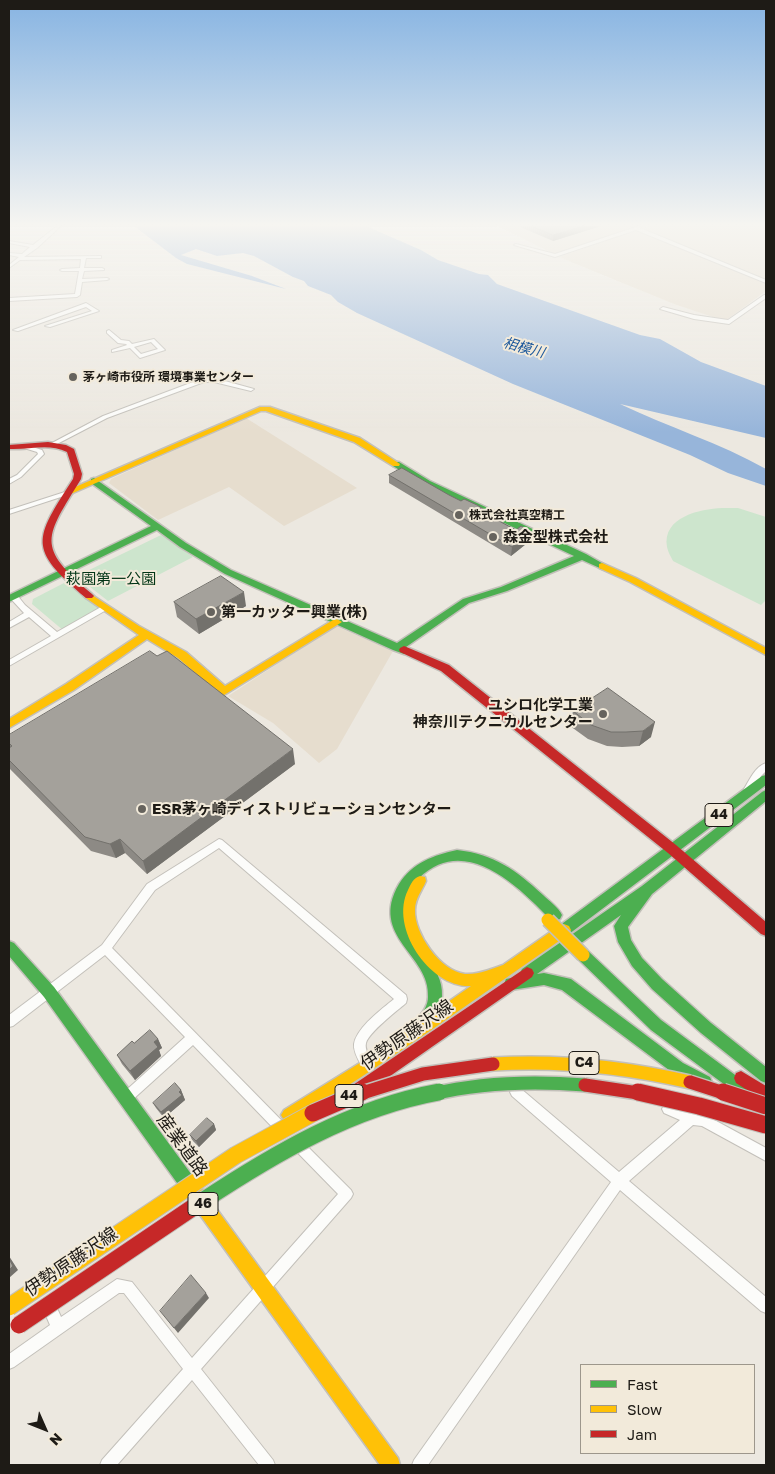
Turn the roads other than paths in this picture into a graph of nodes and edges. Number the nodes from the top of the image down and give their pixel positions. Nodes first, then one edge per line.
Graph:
1 (68, 295) edge
2 (766, 296) edge
3 (9, 300) edge
4 (662, 309) dead end
5 (50, 318) junction
6 (57, 323) junction
7 (48, 326) dead end
8 (16, 330) dead end
9 (109, 332) dead end
10 (131, 346) junction
11 (114, 351) dead end
12 (251, 389) dead end
13 (55, 443) junction
14 (9, 447) edge
15 (26, 447) junction
16 (94, 481) junction
17 (9, 482) edge
18 (69, 492) junction
19 (9, 512) edge
20 (157, 527) junction
21 (583, 556) junction
22 (64, 574) junction
23 (12, 598) edge
24 (104, 609) junction
25 (30, 614) junction
26 (337, 622) junction
27 (9, 625) edge
28 (146, 635) junction
29 (56, 636) junction
30 (397, 648) junction
31 (766, 652) edge
32 (9, 663) edge
33 (9, 724) edge
34 (766, 766) edge
35 (766, 779) edge
36 (766, 795) edge
37 (743, 798) junction
38 (766, 800) edge
39 (750, 808) junction
40 (672, 850) junction
41 (684, 860) junction
42 (647, 890) junction
43 (552, 917) junction
44 (766, 930) edge
45 (9, 947) edge
46 (106, 948) junction
47 (587, 952) junction
48 (511, 968) junction
49 (511, 984) junction
50 (49, 992) junction
51 (9, 1022) edge
52 (415, 1033) junction
53 (193, 1038) junction
54 (368, 1066) junction
55 (766, 1076) edge
56 (367, 1084) junction
57 (516, 1092) junction
58 (766, 1095) edge
59 (126, 1098) junction
60 (766, 1106) edge
61 (766, 1113) edge
62 (691, 1119) junction
63 (276, 1122) junction
64 (766, 1125) edge
65 (290, 1137) junction
66 (766, 1155) edge
67 (619, 1181) junction
68 (188, 1182) junction
69 (198, 1197) junction
70 (264, 1288) junction
71 (46, 1301) junction
72 (9, 1302) edge
73 (766, 1306) edge
74 (9, 1307) edge
75 (9, 1326) edge
76 (58, 1327) junction
77 (9, 1332) edge
78 (9, 1362) edge
79 (192, 1371) junction
80 (107, 1465) edge
81 (268, 1465) edge
82 (391, 1465) edge
83 (419, 1465) edge

1 - 3 street
2 - 4 street
5 - 6 street
5 - 6 street
5 - 8 street
6 - 7 street
9 - 10 street
10 - 10 street
10 - 11 street
12 - 13 street
13 - 15 main road
13 - 18 main road
14 - 15 main road
15 - 17 street
16 - 18 main road
16 - 20 main road
16 - 21 main road
18 - 19 street
18 - 22 main road
20 - 22 main road
20 - 26 main road
21 - 30 main road
21 - 31 main road
22 - 23 main road
22 - 24 main road
23 - 25 street
24 - 28 main road
24 - 29 street
25 - 27 street
25 - 29 street
26 - 28 main road
26 - 30 main road
28 - 33 main road
29 - 32 street
30 - 40 main road
34 - 37 street
35 - 37 main road, 伊勢原藤沢線 / 44
36 - 39 main road, 伊勢原藤沢線 / 44
37 - 40 main road, 伊勢原藤沢線 / 44
38 - 39 street
39 - 41 main road, 伊勢原藤沢線 / 44
40 - 41 main road
40 - 48 main road, 伊勢原藤沢線 / 44
41 - 42 main road, 伊勢原藤沢線 / 44
41 - 44 main road
42 - 49 main road, 伊勢原藤沢線 / 44
42 - 55 main road
43 - 47 main road, bridge
43 - 48 main road
43 - 52 main road
45 - 50 main road, 産業道路 / 46
46 - 50 street
46 - 53 street
46 - 54 street
47 - 58 main road
47 - 60 main road
48 - 52 main road, 伊勢原藤沢線 / 44
49 - 56 main road, 伊勢原藤沢線 / 44
49 - 61 main road
50 - 51 street
50 - 59 main road, 産業道路 / 46
52 - 54 main road, 伊勢原藤沢線 / 44
53 - 59 street
53 - 63 street
54 - 63 main road, 伊勢原藤沢線 / 44
56 - 57 street
56 - 65 main road, 伊勢原藤沢線 / 44
57 - 62 street
57 - 67 street
59 - 68 main road, 産業道路 / 46
60 - 74 main road, C4, bridge
62 - 66 street
62 - 67 street
63 - 65 street
63 - 68 main road, 伊勢原藤沢線 / 44
64 - 77 main road, C4, bridge
65 - 69 main road, 伊勢原藤沢線 / 44
65 - 70 street
67 - 73 street
67 - 83 street
68 - 69 main road, 産業道路 / 46
68 - 72 main road, 伊勢原藤沢線 / 44
69 - 70 main road, 産業道路 / 46
69 - 71 main road, 伊勢原藤沢線 / 44
70 - 79 street
70 - 82 main road, 産業道路 / 46
71 - 75 main road, 伊勢原藤沢線 / 44
71 - 76 street
76 - 78 street
76 - 79 street
79 - 80 street
79 - 81 street

